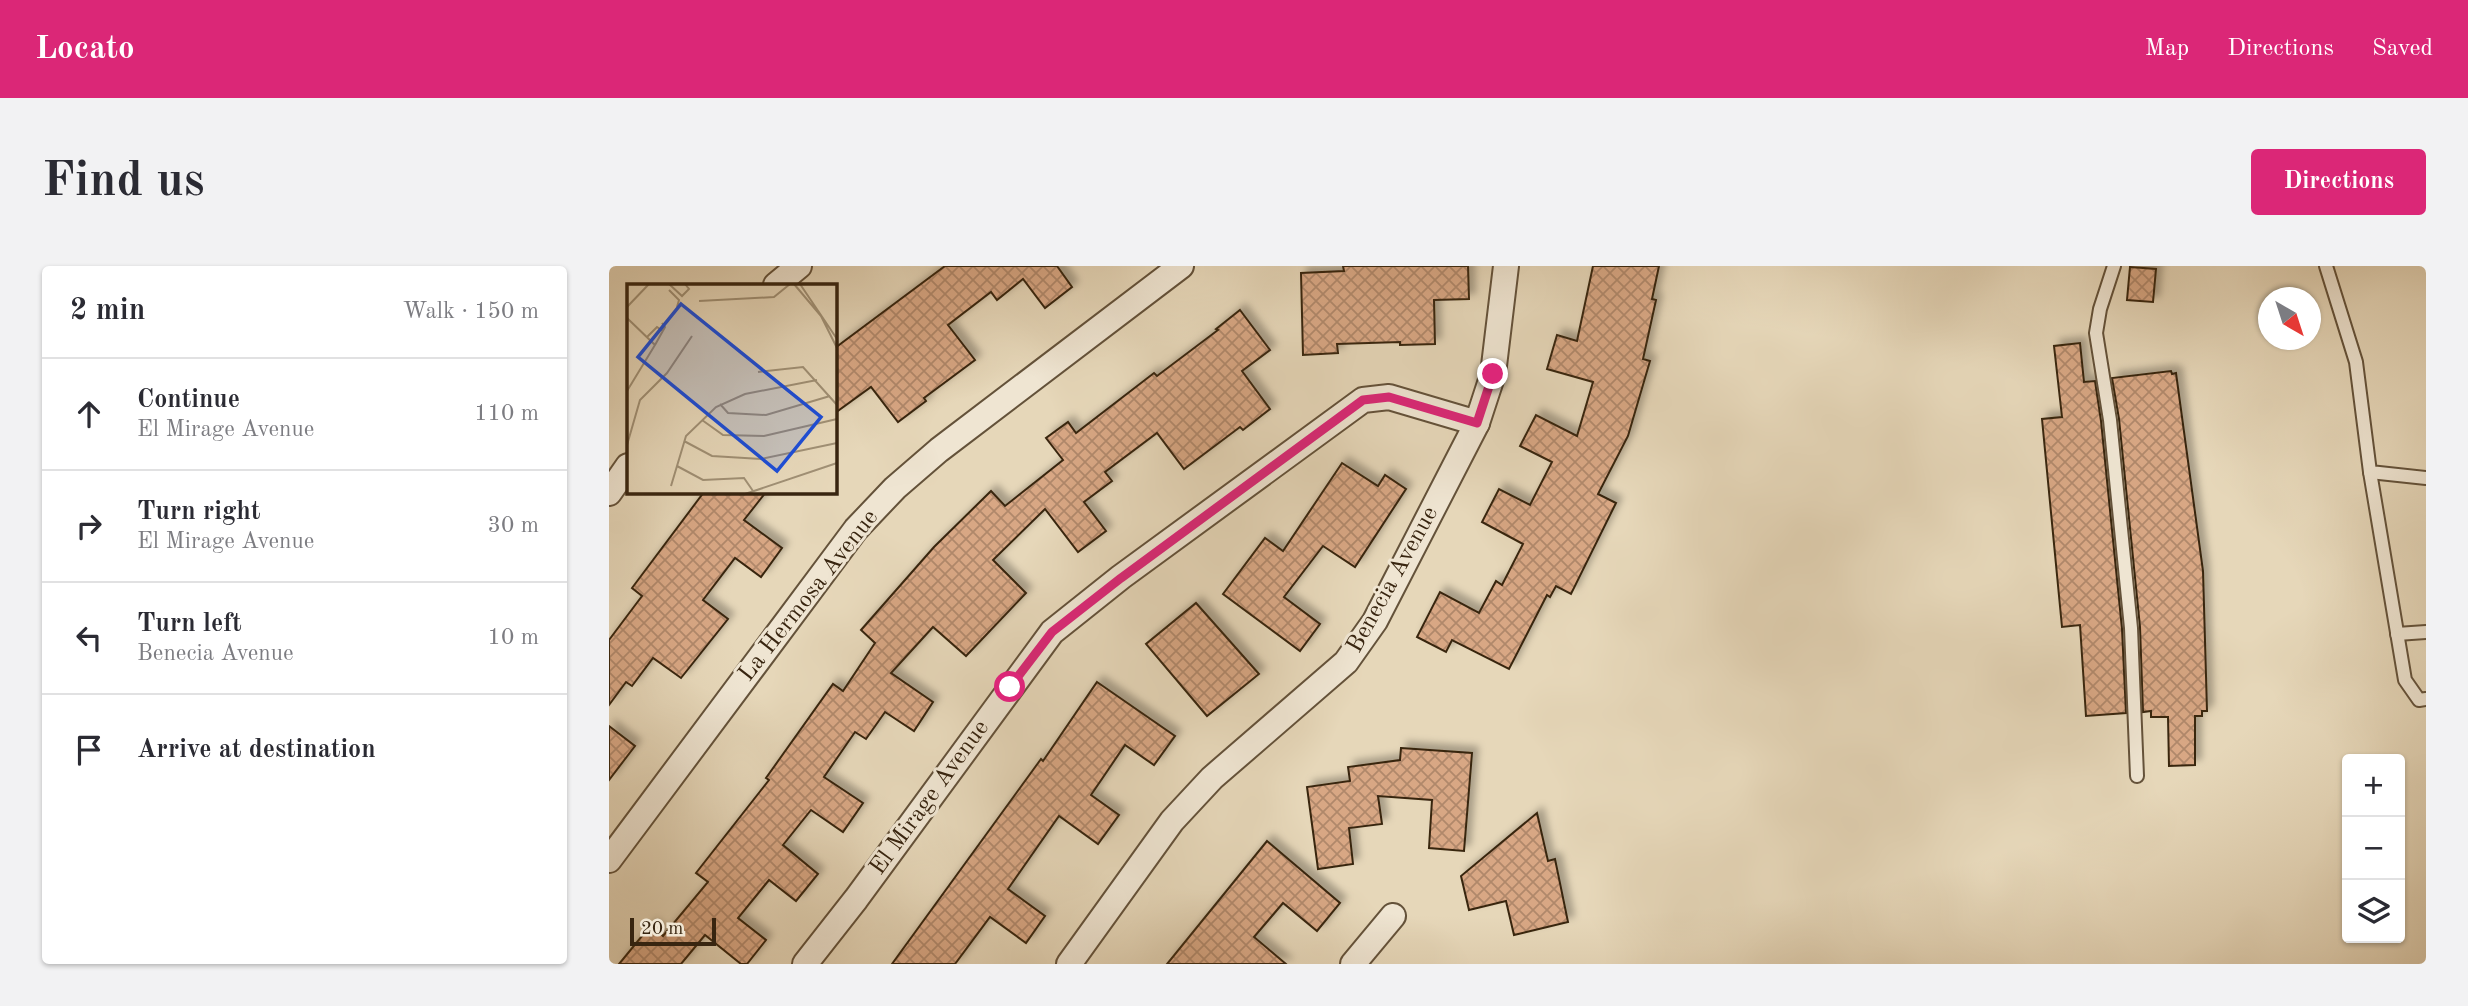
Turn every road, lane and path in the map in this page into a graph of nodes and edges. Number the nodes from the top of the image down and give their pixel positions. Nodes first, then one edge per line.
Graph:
1 (799, 266) edge
2 (1181, 266) edge
3 (1506, 266) edge
4 (2114, 266) edge
5 (2326, 266) edge
6 (777, 284) edge
7 (1477, 423) junction
8 (627, 468) edge
9 (2370, 472) junction
10 (2426, 478) edge
11 (609, 492) edge
12 (2426, 632) edge
13 (2397, 635) junction
14 (2426, 699) edge
15 (2137, 776) dead end
16 (609, 860) edge
17 (1393, 916) dead end
18 (805, 964) edge
19 (1069, 964) edge
20 (1353, 964) edge

1 - 6 street
2 - 16 street, La Hermosa Avenue
3 - 7 street, Benecia Avenue
4 - 15 lane
5 - 9 lane
7 - 18 street, El Mirage Avenue
7 - 19 street, Benecia Avenue
8 - 11 street
9 - 10 lane
9 - 13 lane
12 - 13 lane
13 - 14 lane
17 - 20 street

